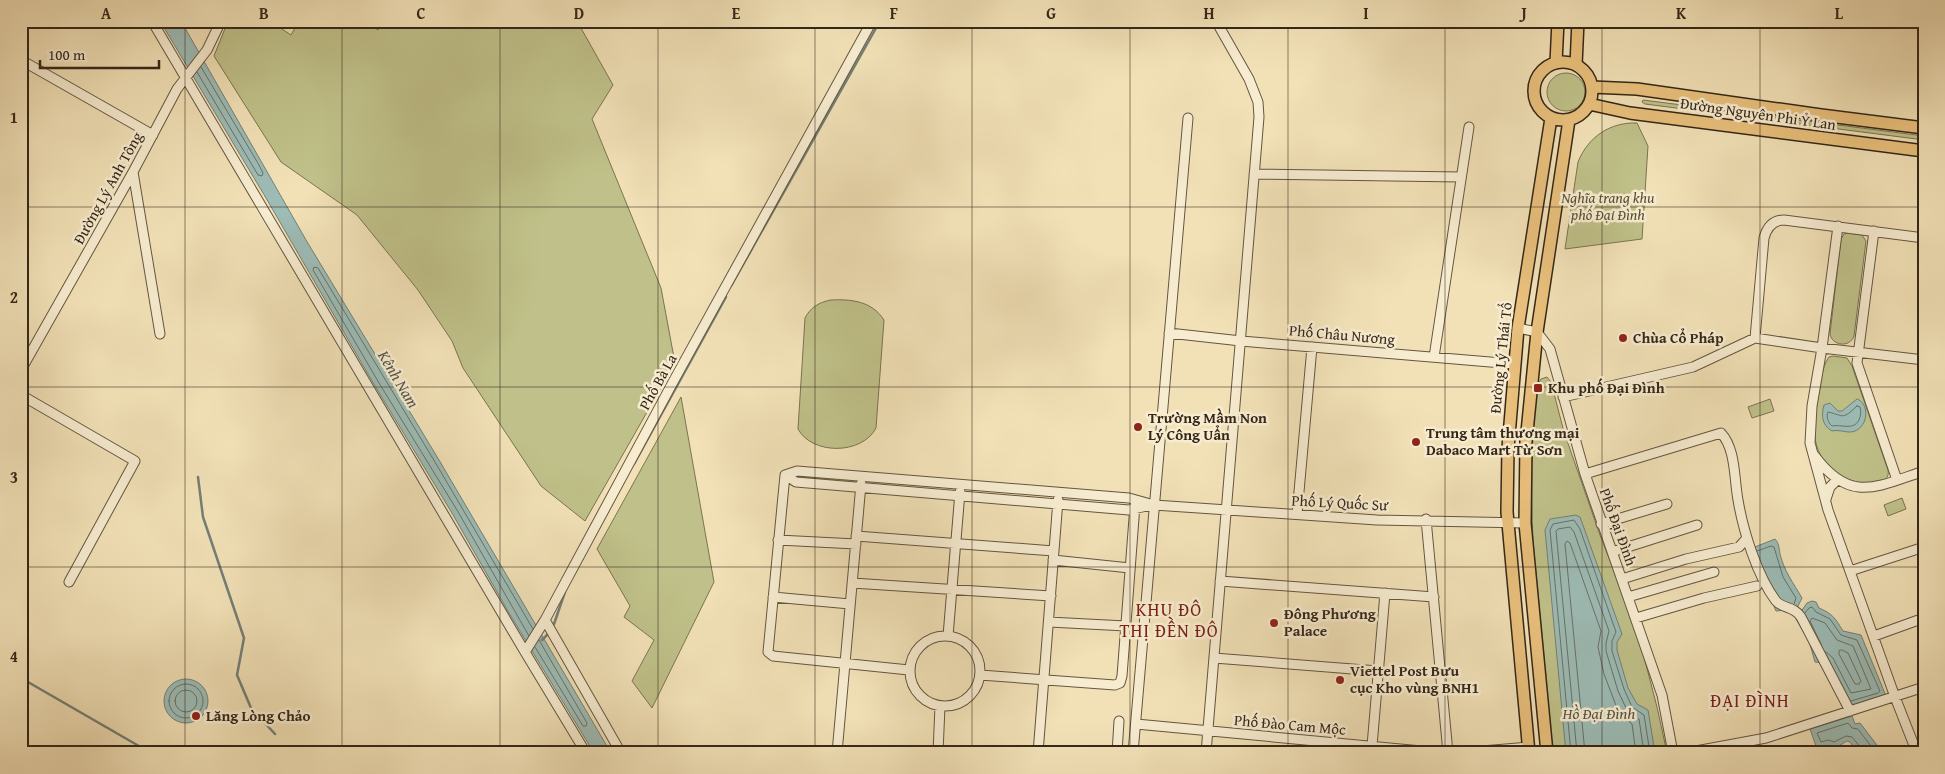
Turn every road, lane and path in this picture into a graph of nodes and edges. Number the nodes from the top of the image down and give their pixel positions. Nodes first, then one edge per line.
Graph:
1 (152, 21) edge
2 (221, 21) edge
3 (872, 21) edge
4 (1216, 21) edge
5 (1558, 21) edge
6 (1578, 21) edge
7 (21, 60) edge
8 (1556, 63) junction
9 (1576, 65) junction
10 (186, 77) junction
11 (1592, 87) junction
12 (1589, 104) junction
13 (1188, 118) dead end
14 (1551, 118) junction
15 (1569, 120) junction
16 (1469, 127) dead end
17 (1924, 128) edge
18 (153, 135) junction
19 (1924, 151) edge
20 (133, 172) junction
21 (1254, 174) junction
22 (1461, 177) junction
23 (1838, 226) junction
24 (1874, 231) junction
25 (1924, 238) edge
26 (1518, 328) junction
27 (1537, 332) junction
28 (1169, 333) junction
29 (160, 334) dead end
30 (1755, 338) junction
31 (1241, 341) junction
32 (1312, 347) junction
33 (1822, 348) junction
34 (1857, 352) junction
35 (1434, 357) junction
36 (1924, 360) edge
37 (1514, 364) junction
38 (21, 370) edge
39 (21, 395) edge
40 (1563, 397) junction
41 (1811, 451) junction
42 (1924, 471) edge
43 (1584, 474) junction
44 (785, 475) junction
45 (861, 476) junction
46 (1838, 479) junction
47 (1897, 480) junction
48 (961, 484) junction
49 (860, 488) junction
50 (1058, 492) junction
51 (960, 496) junction
52 (1825, 500) junction
53 (1057, 504) junction
54 (1135, 504) junction
55 (1667, 504) dead end
56 (1154, 505) junction
57 (1226, 510) junction
58 (1297, 514) junction
59 (1426, 520) junction
60 (1508, 523) junction
61 (1525, 523) junction
62 (1602, 524) junction
63 (1698, 525) dead end
64 (1747, 538) junction
65 (778, 540) junction
66 (856, 540) junction
67 (956, 543) junction
68 (1924, 547) edge
69 (1612, 552) junction
70 (1054, 556) junction
71 (1130, 568) junction
72 (1850, 571) junction
73 (1714, 572) dead end
74 (1622, 579) junction
75 (1220, 581) junction
76 (69, 582) dead end
77 (852, 583) junction
78 (1757, 586) dead end
79 (952, 590) junction
80 (1385, 593) junction
81 (1051, 596) junction
82 (773, 597) junction
83 (1434, 597) junction
84 (1628, 598) junction
85 (850, 604) junction
86 (1636, 618) junction
87 (1924, 618) edge
88 (544, 620) junction
89 (1049, 622) junction
90 (1126, 626) junction
91 (948, 636) junction
92 (1874, 636) junction
93 (525, 652) junction
94 (1214, 658) junction
95 (846, 664) junction
96 (909, 670) junction
97 (1378, 671) junction
98 (980, 675) junction
99 (1045, 680) junction
100 (1924, 687) edge
101 (1895, 697) junction
102 (940, 706) junction
103 (1850, 711) junction
104 (1120, 720) dead end
105 (1136, 724) junction
106 (1208, 731) junction
107 (1372, 746) junction
108 (1529, 750) edge
109 (586, 753) edge
110 (621, 753) edge
111 (836, 753) edge
112 (938, 753) edge
113 (1038, 753) edge
114 (1117, 753) edge
115 (1133, 753) edge
116 (1206, 753) edge
117 (1443, 753) edge
118 (1448, 753) edge
119 (1458, 753) edge
120 (1548, 753) edge
121 (1673, 753) edge
122 (1685, 753) edge
123 (1917, 753) edge

1 - 10 street
2 - 10 street, Đường Lý Anh Tông
3 - 88 street, Phố Bà La
4 - 21 street
5 - 8 main road
6 - 9 main road
7 - 18 street
8 - 9 main road
8 - 14 main road
9 - 11 main road
10 - 18 street, Đường Lý Anh Tông
10 - 93 street
11 - 12 main road
11 - 17 main road, Đường Nguyên Phi Ỷ Lan
12 - 15 main road
12 - 19 main road, Đường Nguyên Phi Ỷ Lan
13 - 28 street
14 - 15 main road
14 - 26 main road, Đường Lý Thái Tổ
15 - 27 main road
16 - 22 street
18 - 20 street, Đường Lý Anh Tông
20 - 29 street
20 - 38 street, Đường Lý Anh Tông
21 - 22 street
21 - 31 street
22 - 35 street
23 - 24 street
23 - 30 street
23 - 33 street
24 - 25 street
24 - 34 street
26 - 27 street
26 - 37 main road, Đường Lý Thái Tổ
27 - 40 street, Phố Đại Đình
27 - 61 main road
28 - 31 street, Phố Châu Nương
28 - 56 street
30 - 33 street
30 - 40 street
31 - 32 street, Phố Châu Nương
31 - 57 street
32 - 35 street, Phố Châu Nương
32 - 58 street
33 - 34 street
33 - 41 street
34 - 36 street
34 - 47 street
35 - 37 street, Phố Châu Nương
37 - 60 main road, Đường Lý Thái Tổ
39 - 76 street
40 - 43 street, Phố Đại Đình
41 - 46 street
41 - 52 street
42 - 47 street
43 - 62 street, Phố Đại Đình
43 - 64 street
44 - 45 street
44 - 49 street
44 - 65 street
45 - 48 street
45 - 49 street
46 - 47 street
46 - 52 street
48 - 50 street
48 - 51 street
49 - 51 street
49 - 66 street
50 - 53 street
50 - 54 street
51 - 53 street
51 - 67 street
52 - 72 street
53 - 54 street
53 - 70 street
54 - 56 street, Phố Lý Quốc Sư
54 - 71 street
55 - 62 street
56 - 57 street, Phố Lý Quốc Sư
56 - 105 street
57 - 58 street, Phố Lý Quốc Sư
57 - 75 street
58 - 59 street, Phố Lý Quốc Sư
59 - 60 street, Phố Lý Quốc Sư
59 - 83 street
60 - 61 street, Phố Lý Quốc Sư
60 - 108 main road, Đường Lý Thái Tổ
61 - 120 main road
62 - 69 street, Phố Đại Đình
63 - 69 street
64 - 74 street
64 - 103 street
65 - 66 street
65 - 82 street
66 - 67 street
66 - 77 street
67 - 70 street
67 - 79 street
68 - 72 street
69 - 74 street, Phố Đại Đình
70 - 71 street
70 - 81 street
71 - 90 street
72 - 92 street
73 - 84 street
74 - 84 street, Phố Đại Đình
75 - 80 street
75 - 94 street
77 - 79 street
77 - 85 street
78 - 86 street
79 - 81 street
79 - 91 street
80 - 83 street
80 - 97 street
81 - 89 street
82 - 85 street
82 - 95 street
83 - 118 street
84 - 86 street, Phố Đại Đình
85 - 95 street
86 - 121 street, Phố Đại Đình
87 - 92 street
88 - 93 street, Phố Bà La
88 - 110 street
89 - 90 street
89 - 99 street
90 - 99 street
91 - 96 street
91 - 98 street
92 - 101 street
93 - 109 street
94 - 97 street
94 - 106 street
95 - 96 street
95 - 111 street
96 - 102 street
97 - 107 street
98 - 99 street
98 - 102 street
99 - 113 street
100 - 101 street
101 - 103 street
101 - 123 street
102 - 112 street
103 - 122 street
104 - 114 street
105 - 106 street, Phố Đào Cam Mộc
105 - 115 street
106 - 107 street, Phố Đào Cam Mộc
106 - 116 street
107 - 117 street, Phố Đào Cam Mộc
108 - 119 street

